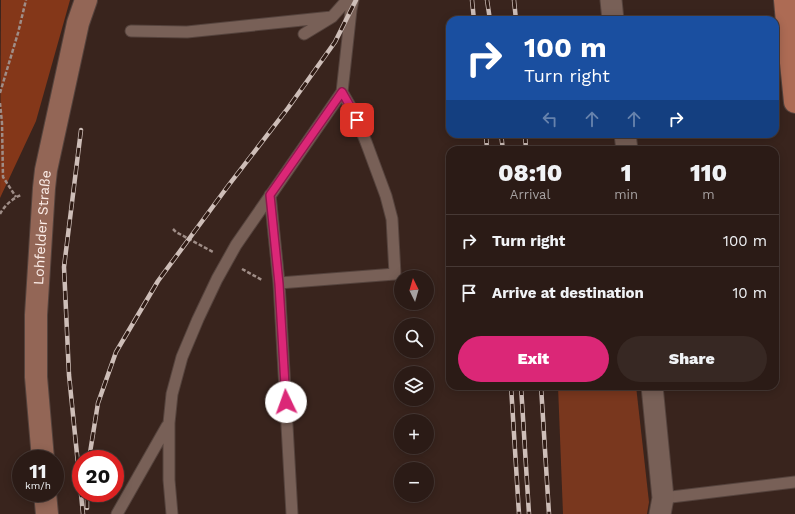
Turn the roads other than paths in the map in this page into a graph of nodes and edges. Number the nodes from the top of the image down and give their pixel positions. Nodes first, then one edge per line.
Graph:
1 (86, 0) edge
2 (347, 0) edge
3 (353, 0) edge
4 (611, 0) edge
5 (785, 0) edge
6 (613, 16) edge
7 (332, 17) junction
8 (131, 31) dead end
9 (304, 34) dead end
10 (342, 92) junction
11 (795, 102) edge
12 (270, 195) junction
13 (279, 284) junction
14 (652, 390) edge
15 (169, 424) junction
16 (42, 450) edge
17 (795, 482) edge
18 (46, 502) edge
19 (662, 506) edge
20 (47, 514) edge
21 (117, 514) edge
22 (172, 514) edge
23 (292, 514) edge

1 - 16 street, Lohfelder Straße
2 - 7 lane
3 - 10 lane
4 - 6 street
5 - 11 main road
7 - 8 lane
7 - 9 lane
10 - 12 lane
10 - 13 lane
12 - 13 lane
12 - 15 lane
13 - 23 lane
14 - 19 street
15 - 21 lane
15 - 22 lane
17 - 19 lane
18 - 20 street

